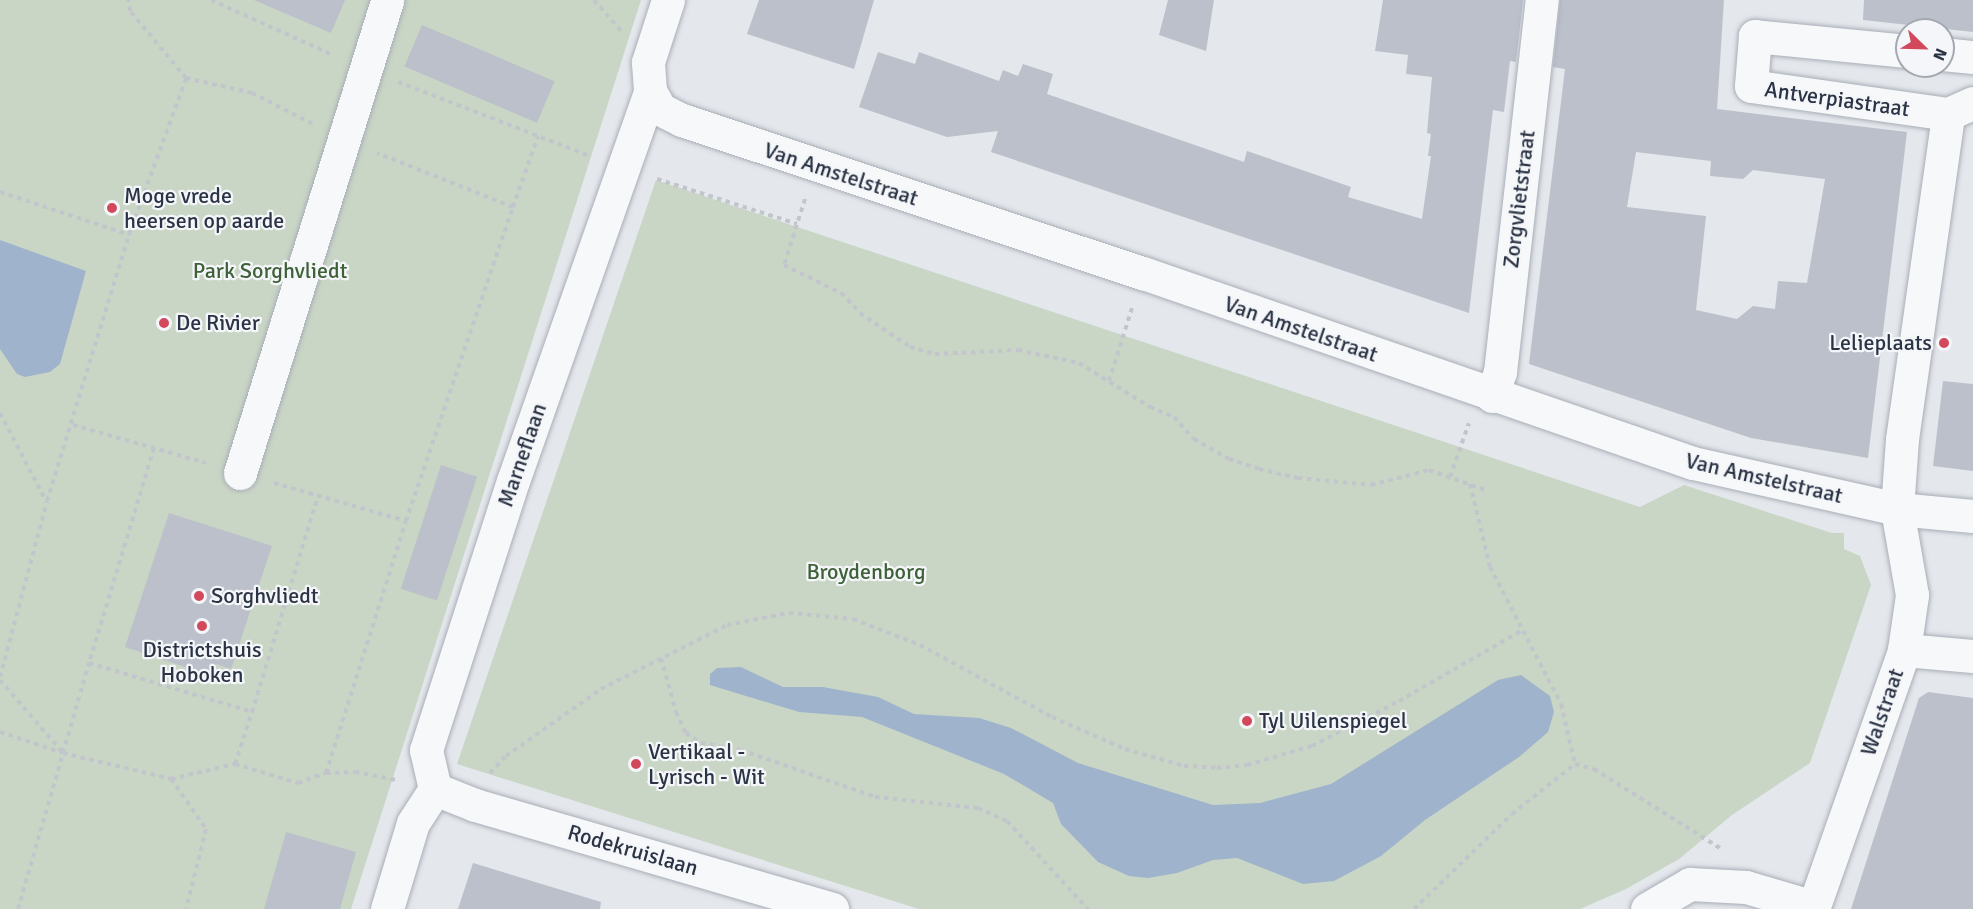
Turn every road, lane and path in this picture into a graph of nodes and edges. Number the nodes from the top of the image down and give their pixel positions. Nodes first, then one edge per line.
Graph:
1 (128, 0) edge
2 (668, 0) edge
3 (1542, 0) edge
4 (385, 6) edge
5 (1895, 50) edge
6 (1955, 55) edge
7 (1973, 57) edge
8 (186, 78) junction
9 (650, 91) junction
10 (1960, 108) edge
11 (538, 136) dead end
12 (344, 140) junction
13 (816, 167) junction
14 (625, 168) junction
15 (0, 192) edge
16 (513, 207) junction
17 (797, 224) junction
18 (129, 235) junction
19 (1143, 273) junction
20 (1109, 381) junction
21 (1486, 394) junction
22 (0, 413) edge
23 (154, 448) dead end
24 (240, 473) dead end
25 (1450, 477) junction
26 (1470, 483) junction
27 (1488, 491) dead end
28 (318, 496) dead end
29 (46, 501) junction
30 (1897, 509) junction
31 (1973, 516) edge
32 (1524, 629) junction
33 (1904, 650) junction
34 (1972, 655) edge
35 (661, 658) junction
36 (89, 663) junction
37 (0, 679) edge
38 (252, 712) junction
39 (0, 732) edge
40 (63, 753) junction
41 (235, 764) junction
42 (1575, 764) junction
43 (326, 773) junction
44 (171, 779) junction
45 (435, 789) junction
46 (475, 805) junction
47 (1735, 886) junction
48 (1814, 908) edge
49 (18, 909) edge
50 (186, 909) edge
51 (387, 909) edge
52 (832, 909) edge
53 (1088, 909) edge
54 (1414, 909) edge
55 (1647, 909) edge

1 - 8 path
2 - 9 street, Marneflaan
3 - 21 street, Zorgvlietstraat
4 - 12 street
5 - 10 street, Antverpiastraat
6 - 7 street
8 - 12 path
8 - 18 path
9 - 13 street, Van Amstelstraat
9 - 14 street, Marneflaan
10 - 30 street, Antverpiastraat
11 - 16 path
12 - 16 path
12 - 24 street
13 - 17 path
13 - 19 street, Van Amstelstraat
14 - 17 path
14 - 45 street, Marneflaan
15 - 18 path
16 - 43 path
17 - 20 path
18 - 29 path
19 - 20 path
19 - 21 street, Van Amstelstraat
20 - 25 path
21 - 25 path
21 - 30 street, Van Amstelstraat
22 - 29 path
23 - 36 path
25 - 26 path
26 - 27 path
26 - 32 path
28 - 38 path
29 - 37 path
30 - 31 street, Van Amstelstraat
30 - 33 street, Walstraat
32 - 35 path
32 - 42 path
33 - 34 street
33 - 48 street, Walstraat
35 - 46 path
35 - 53 path
36 - 38 path
36 - 40 path
37 - 40 path
38 - 41 path
39 - 40 path
40 - 44 path
40 - 49 path
41 - 43 path
41 - 44 path
42 - 47 path
42 - 54 path
43 - 45 path
44 - 50 path
45 - 46 street, Rodekruislaan
45 - 51 street
46 - 52 street, Rodekruislaan
47 - 48 street
47 - 55 street

